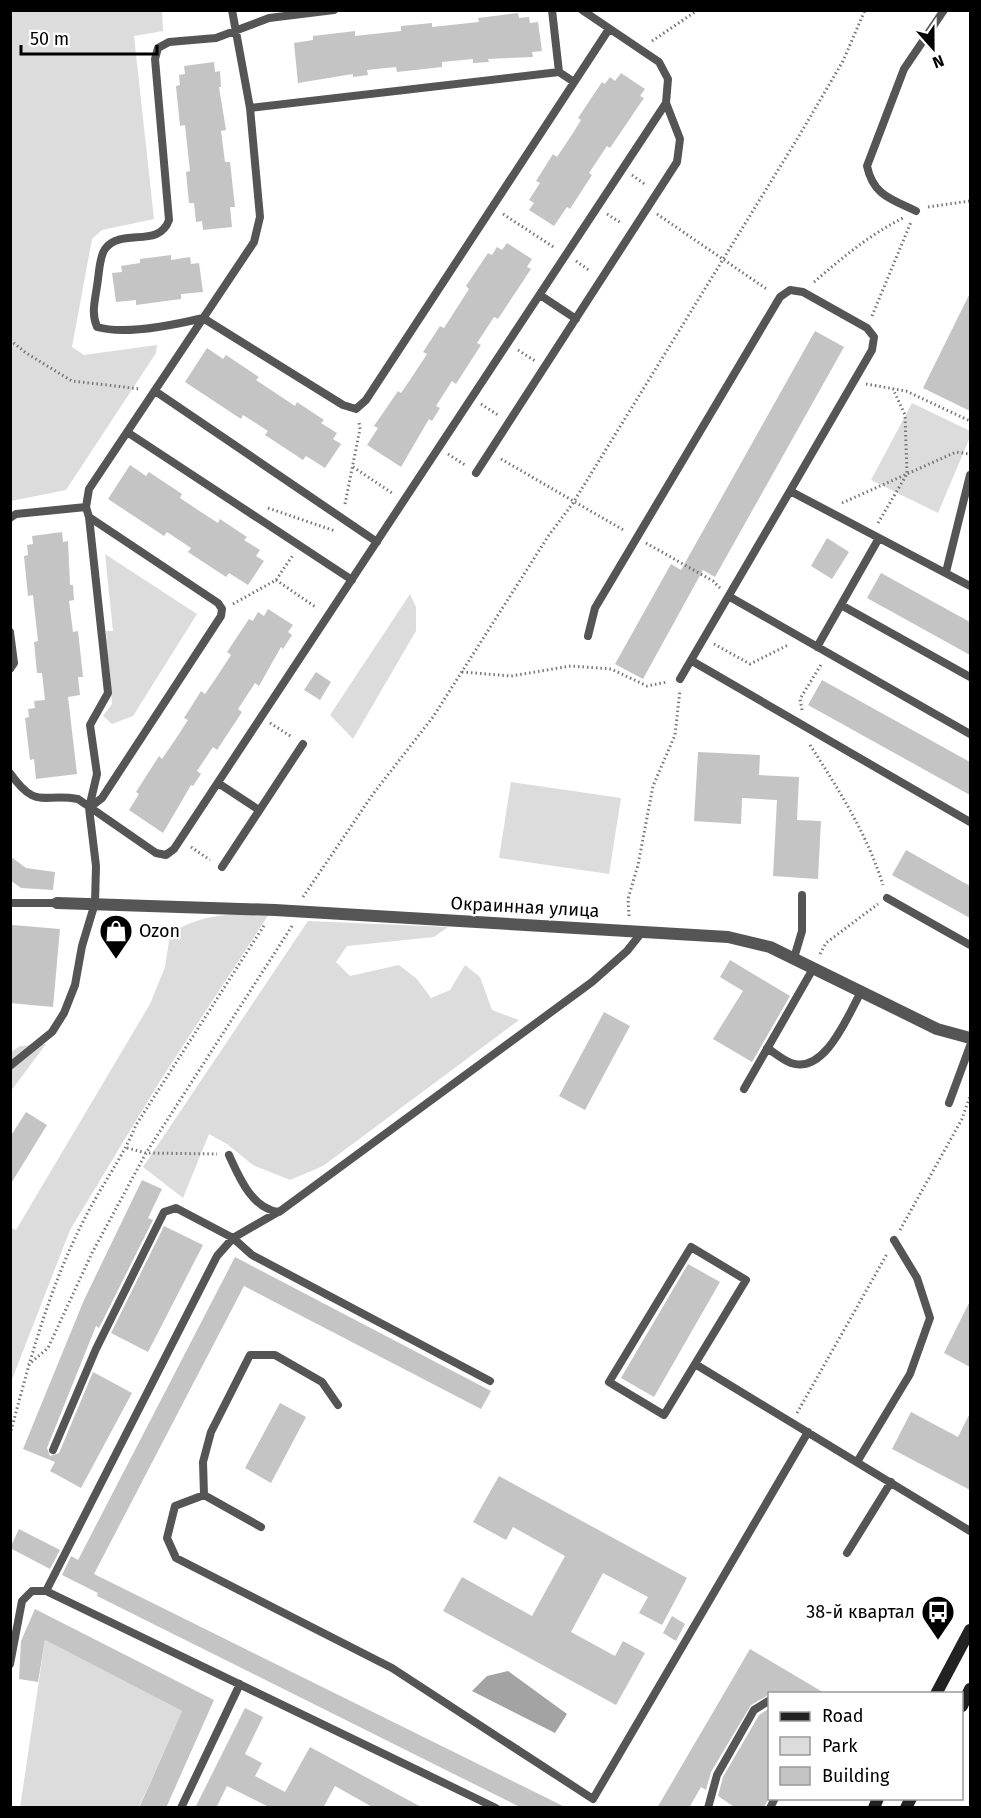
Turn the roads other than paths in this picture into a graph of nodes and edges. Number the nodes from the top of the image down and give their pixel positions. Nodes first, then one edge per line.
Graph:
1 (232, 10) edge
2 (334, 10) edge
3 (552, 10) edge
4 (582, 10) edge
5 (944, 10) edge
6 (609, 28) junction
7 (236, 30) junction
8 (559, 72) junction
9 (574, 82) junction
10 (666, 103) junction
11 (250, 108) junction
12 (916, 212) road end
13 (540, 295) junction
14 (203, 318) junction
15 (576, 319) junction
16 (154, 391) junction
17 (127, 432) junction
18 (476, 473) road end
19 (970, 475) edge
20 (790, 491) junction
21 (86, 507) junction
22 (89, 517) junction
23 (10, 518) edge
24 (876, 536) junction
25 (377, 542) junction
26 (946, 572) junction
27 (352, 580) junction
28 (970, 586) edge
29 (730, 597) junction
30 (841, 605) junction
31 (10, 632) edge
32 (588, 636) dead end
33 (817, 647) junction
34 (692, 661) junction
35 (10, 669) edge
36 (970, 677) edge
37 (680, 679) road end
38 (970, 734) edge
39 (303, 744) road end
40 (10, 773) edge
41 (218, 783) junction
42 (89, 808) junction
43 (259, 810) junction
44 (970, 822) edge
45 (222, 867) road end
46 (802, 895) dead end
47 (887, 898) road end
48 (10, 903) edge
49 (57, 903) joint
50 (95, 903) junction
51 (636, 931) junction
52 (970, 945) edge
53 (794, 958) junction
54 (814, 967) junction
55 (861, 992) junction
56 (970, 1038) edge
57 (970, 1046) edge
58 (767, 1048) junction
59 (10, 1066) edge
60 (744, 1089) dead end
61 (949, 1103) dead end
62 (229, 1155) road end
63 (279, 1212) junction
64 (232, 1238) junction
65 (894, 1240) road end
66 (695, 1364) junction
67 (490, 1381) dead end
68 (338, 1404) dead end
69 (808, 1432) junction
70 (53, 1450) dead end
71 (857, 1462) junction
72 (891, 1482) junction
73 (204, 1495) junction
74 (261, 1527) dead end
75 (970, 1531) edge
76 (847, 1553) dead end
77 (46, 1591) junction
78 (970, 1630) edge
79 (10, 1664) edge
80 (240, 1684) junction
81 (970, 1689) edge
82 (937, 1692) edge
83 (768, 1701) edge
84 (963, 1704) edge
85 (181, 1808) edge
86 (496, 1808) edge
87 (708, 1808) edge

1 - 7 lane
2 - 7 lane
3 - 8 lane
4 - 6 lane
5 - 12 lane
6 - 9 lane
6 - 10 lane
7 - 11 lane
7 - 14 lane
8 - 9 lane
8 - 11 lane
9 - 14 lane
10 - 13 lane
10 - 15 lane
11 - 14 lane
13 - 15 lane
13 - 25 lane
14 - 16 lane
15 - 18 lane
16 - 17 lane
16 - 25 lane
17 - 21 lane
17 - 27 lane
19 - 26 lane
20 - 24 lane
20 - 29 lane
20 - 32 lane
21 - 22 lane
21 - 23 lane
22 - 42 lane
22 - 42 lane
24 - 26 lane
24 - 30 lane
25 - 27 lane
26 - 28 lane
27 - 41 lane
29 - 33 lane
29 - 34 lane
30 - 33 lane
30 - 36 lane
31 - 35 lane
33 - 38 lane
34 - 37 lane
34 - 44 lane
39 - 43 lane
40 - 42 lane
41 - 42 lane
41 - 43 lane
42 - 50 lane
43 - 45 lane
46 - 53 lane
47 - 52 lane
48 - 49 lane
49 - 50 street, Окраинная улица
50 - 51 street, Окраинная улица
50 - 59 lane
51 - 53 street, Окраинная улица
51 - 63 lane
53 - 54 street, Окраинная улица
54 - 55 street, Окраинная улица
54 - 58 lane
55 - 56 street, Окраинная улица
55 - 58 lane
57 - 61 lane
58 - 60 lane
62 - 63 lane
63 - 64 lane
64 - 67 lane
64 - 70 lane
64 - 77 lane
65 - 71 lane
66 - 66 lane
66 - 69 lane
68 - 73 lane
69 - 71 lane
69 - 73 lane
71 - 72 lane
72 - 75 lane
72 - 76 lane
73 - 74 lane
77 - 79 lane
77 - 80 lane
78 - 82 main road
80 - 85 lane
80 - 86 lane
81 - 84 main road
83 - 87 lane

